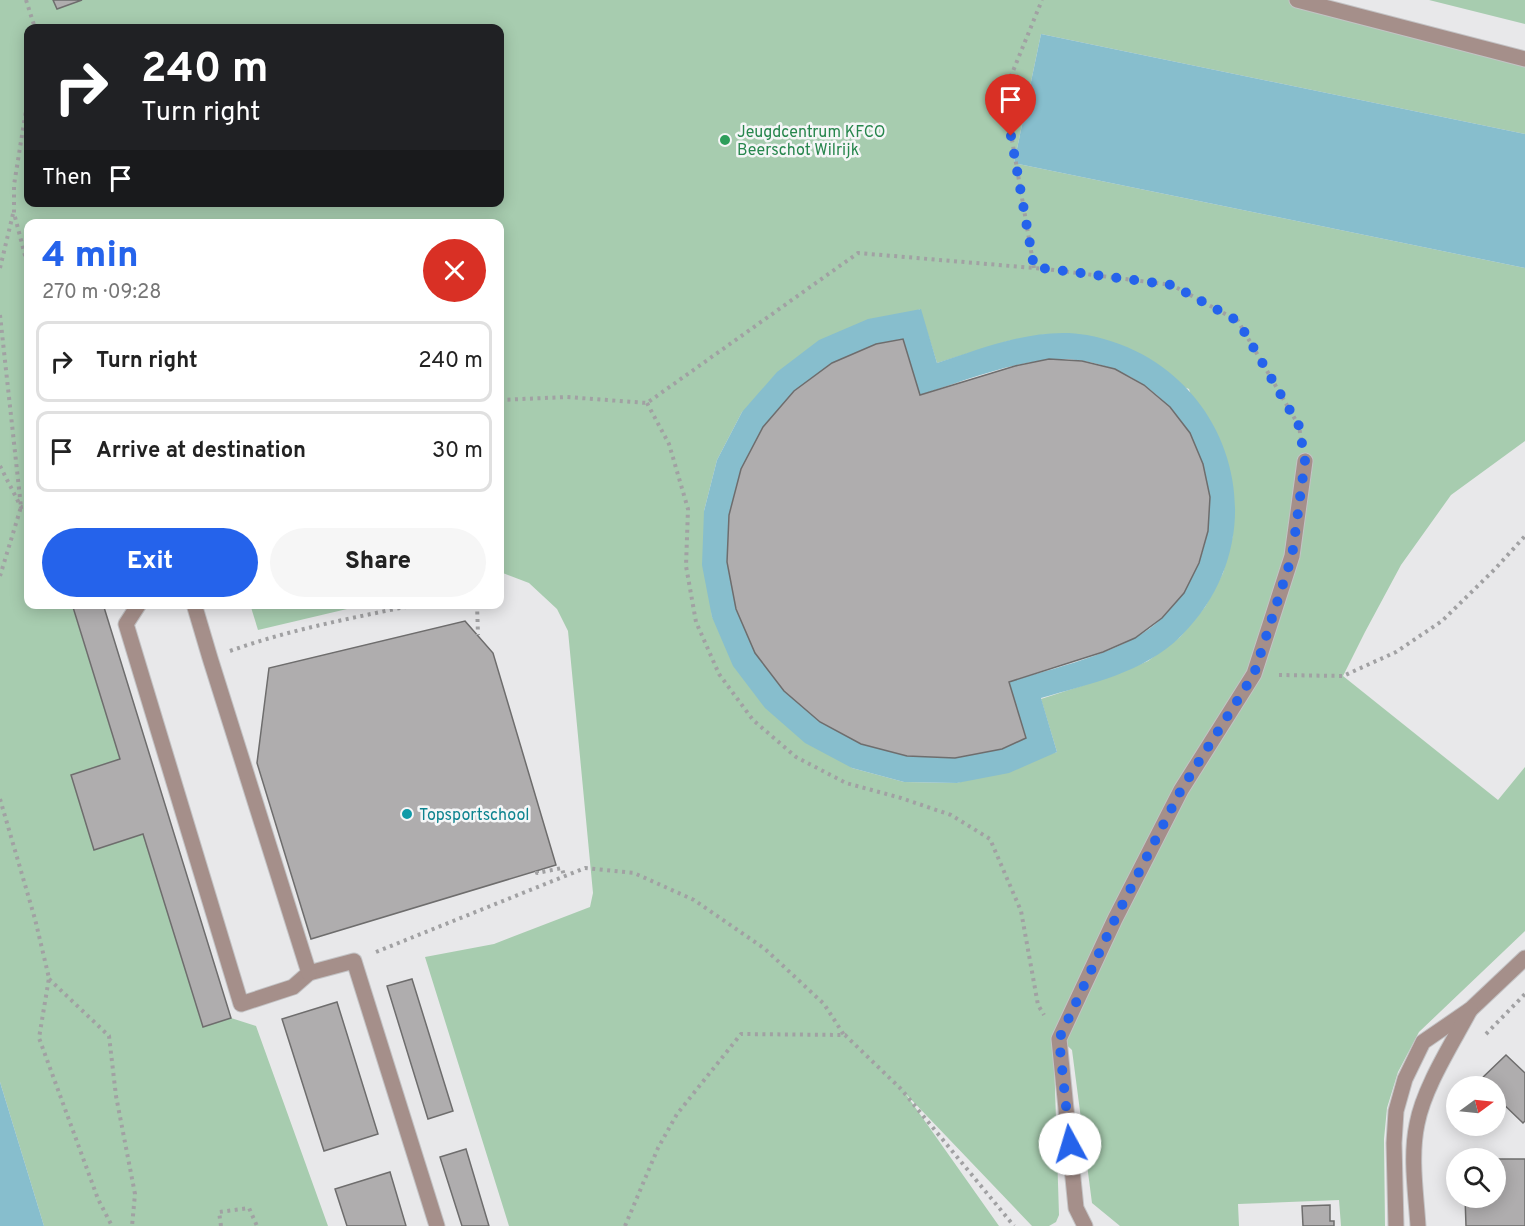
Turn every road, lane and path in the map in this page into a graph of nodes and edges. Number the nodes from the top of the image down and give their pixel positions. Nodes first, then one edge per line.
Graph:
1 (26, 0) edge
2 (1042, 0) edge
3 (1297, 0) edge
4 (34, 24) edge
5 (1525, 59) edge
6 (24, 123) edge
7 (14, 213) junction
8 (24, 252) edge
9 (1034, 267) junction
10 (0, 268) edge
11 (0, 315) edge
12 (504, 400) edge
13 (647, 403) junction
14 (1305, 461) joint
15 (0, 466) edge
16 (21, 507) junction
17 (24, 507) edge
18 (1525, 536) edge
19 (0, 576) edge
20 (136, 609) edge
21 (195, 609) edge
22 (395, 609) edge
23 (477, 609) edge
24 (478, 635) dead end
25 (210, 658) junction
26 (1254, 674) junction
27 (0, 799) edge
28 (537, 871) dead end
29 (564, 876) junction
30 (1525, 958) edge
31 (354, 961) junction
32 (309, 974) junction
33 (49, 978) junction
34 (1525, 994) edge
35 (1471, 1009) junction
36 (844, 1035) junction
37 (1059, 1039) junction
38 (1480, 1040) dead end
39 (112, 1226) edge
40 (132, 1226) edge
41 (220, 1226) edge
42 (257, 1226) edge
43 (437, 1226) edge
44 (625, 1226) edge
45 (1014, 1226) edge
46 (1086, 1226) edge
47 (1396, 1226) edge
48 (1418, 1226) edge

1 - 4 path
2 - 9 path
3 - 5 street
6 - 7 path
7 - 8 path
7 - 10 path
9 - 13 path
9 - 14 path
11 - 16 path
12 - 13 path
13 - 37 path
14 - 26 street
15 - 16 path
16 - 17 path
16 - 19 path
18 - 26 path
20 - 32 street
21 - 25 street
22 - 25 path
23 - 24 path
25 - 32 street
26 - 37 street
27 - 33 path
28 - 29 path
29 - 31 path
29 - 36 path
30 - 35 street
31 - 32 street
31 - 43 street
33 - 39 path
33 - 40 path
34 - 38 path
35 - 47 street
35 - 48 street
36 - 44 path
36 - 45 path
37 - 46 street
41 - 42 path

